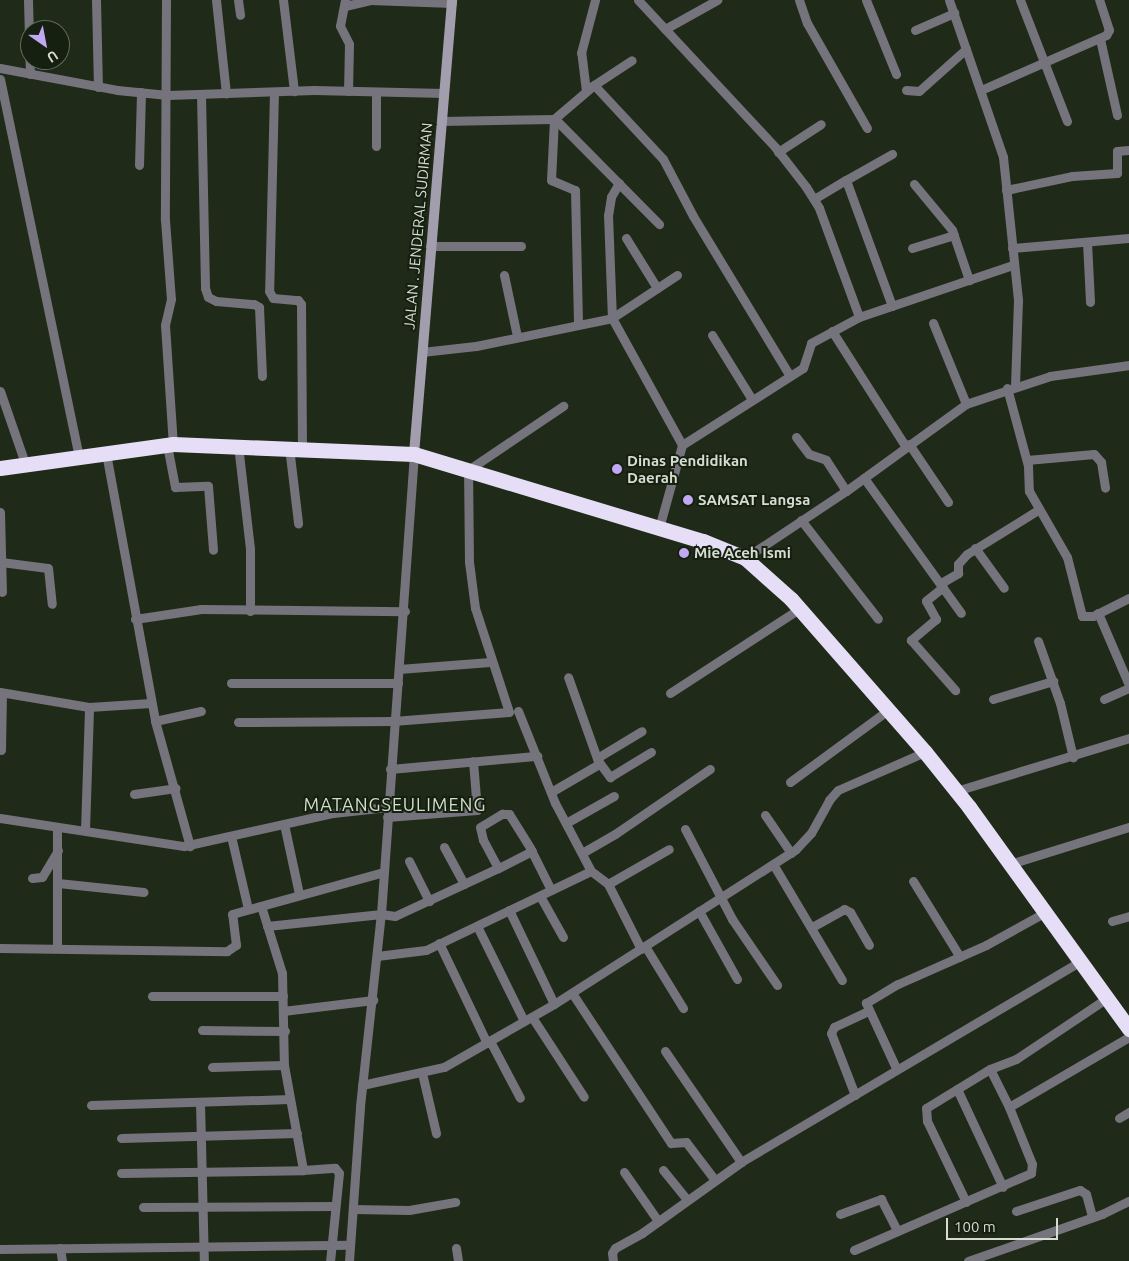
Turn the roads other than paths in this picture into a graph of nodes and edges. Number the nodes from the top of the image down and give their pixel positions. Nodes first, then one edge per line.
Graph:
1 (28, 0) edge
2 (96, 0) edge
3 (166, 0) edge
4 (216, 0) edge
5 (238, 0) edge
6 (283, 0) edge
7 (595, 0) edge
8 (638, 0) edge
9 (717, 0) edge
10 (799, 0) edge
11 (866, 0) edge
12 (949, 0) edge
13 (1020, 0) edge
14 (1099, 0) edge
15 (452, 1) edge
16 (345, 3) edge
17 (954, 13) junction
18 (240, 15) dead end
19 (665, 30) junction
20 (915, 30) dead end
21 (1100, 39) junction
22 (966, 49) junction
23 (632, 60) dead end
24 (1042, 61) junction
25 (0, 68) edge
26 (30, 74) junction
27 (896, 74) dead end
28 (0, 79) edge
29 (98, 87) junction
30 (590, 88) junction
31 (906, 90) dead end
32 (980, 90) junction
33 (294, 91) junction
34 (348, 91) junction
35 (141, 92) junction
36 (274, 92) junction
37 (376, 92) junction
38 (226, 93) junction
39 (444, 93) junction
40 (168, 95) junction
41 (201, 95) junction
42 (1117, 115) dead end
43 (554, 119) junction
44 (441, 121) junction
45 (1067, 121) dead end
46 (821, 124) dead end
47 (867, 128) dead end
48 (376, 146) dead end
49 (1129, 150) edge
50 (778, 152) junction
51 (892, 154) dead end
52 (139, 165) dead end
53 (846, 180) junction
54 (619, 183) junction
55 (914, 184) dead end
56 (1006, 190) junction
57 (814, 199) junction
58 (658, 224) dead end
59 (954, 235) junction
60 (626, 238) dead end
61 (1129, 238) edge
62 (1087, 242) junction
63 (430, 246) junction
64 (521, 246) dead end
65 (912, 248) dead end
66 (1012, 248) junction
67 (1013, 265) junction
68 (504, 275) dead end
69 (677, 275) dead end
70 (969, 280) junction
71 (657, 288) junction
72 (1090, 302) dead end
73 (892, 306) junction
74 (859, 317) junction
75 (612, 318) junction
76 (933, 323) dead end
77 (578, 324) junction
78 (832, 331) junction
79 (712, 335) dead end
80 (517, 336) junction
81 (422, 352) junction
82 (1129, 365) edge
83 (262, 376) dead end
84 (790, 376) junction
85 (1011, 387) junction
86 (0, 390) edge
87 (751, 398) junction
88 (966, 404) junction
89 (563, 406) dead end
90 (796, 436) dead end
91 (170, 444) junction
92 (238, 445) junction
93 (682, 445) junction
94 (908, 446) junction
95 (296, 448) junction
96 (106, 453) junction
97 (414, 454) junction
98 (79, 457) junction
99 (1026, 460) junction
100 (26, 466) junction
101 (0, 468) edge
102 (468, 470) junction
103 (864, 478) junction
104 (1105, 488) dead end
105 (846, 491) junction
106 (948, 502) dead end
107 (1038, 510) junction
108 (0, 512) edge
109 (801, 520) junction
110 (298, 523) dead end
111 (659, 528) junction
112 (975, 548) junction
113 (213, 550) dead end
114 (745, 558) junction
115 (1, 562) edge
116 (942, 585) junction
117 (1004, 588) dead end
118 (1, 592) edge
119 (12, 593) dead end
120 (1129, 598) edge
121 (52, 604) dead end
122 (799, 609) junction
123 (250, 610) junction
124 (403, 611) junction
125 (962, 613) dead end
126 (1098, 614) junction
127 (135, 619) junction
128 (878, 619) dead end
129 (1038, 641) dead end
130 (490, 662) junction
131 (400, 669) junction
132 (568, 677) dead end
133 (1053, 681) junction
134 (231, 683) dead end
135 (396, 683) junction
136 (1129, 687) edge
137 (956, 690) dead end
138 (1, 692) edge
139 (670, 693) dead end
140 (993, 699) dead end
141 (1104, 699) dead end
142 (151, 703) junction
143 (89, 707) junction
144 (888, 710) junction
145 (201, 711) dead end
146 (518, 711) dead end
147 (155, 721) junction
148 (388, 721) junction
149 (238, 722) dead end
150 (642, 731) dead end
151 (1129, 738) edge
152 (1, 750) edge
153 (651, 752) dead end
154 (925, 752) junction
155 (537, 756) junction
156 (1073, 757) junction
157 (598, 760) junction
158 (473, 761) junction
159 (390, 769) junction
160 (710, 769) dead end
161 (790, 782) dead end
162 (176, 788) junction
163 (551, 792) junction
164 (956, 792) junction
165 (134, 794) dead end
166 (614, 796) dead end
167 (381, 808) junction
168 (765, 815) dead end
169 (387, 817) junction
170 (0, 818) edge
171 (566, 823) junction
172 (284, 824) junction
173 (57, 827) junction
174 (1129, 827) edge
175 (685, 829) dead end
176 (85, 830) junction
177 (231, 836) junction
178 (190, 846) junction
179 (444, 847) dead end
180 (58, 849) junction
181 (669, 849) dead end
182 (532, 851) junction
183 (582, 852) junction
184 (791, 853) junction
185 (409, 861) dead end
186 (773, 864) junction
187 (1010, 864) junction
188 (498, 868) junction
189 (591, 870) junction
190 (383, 872) junction
191 (32, 878) dead end
192 (913, 881) dead end
193 (58, 883) junction
194 (464, 884) junction
195 (608, 884) junction
196 (551, 890) junction
197 (144, 892) dead end
198 (299, 894) junction
199 (540, 896) junction
200 (722, 897) junction
201 (429, 901) junction
202 (261, 906) junction
203 (248, 909) junction
204 (509, 910) junction
205 (699, 911) junction
206 (1044, 913) junction
207 (381, 914) junction
208 (1129, 916) edge
209 (1112, 921) dead end
210 (267, 926) junction
211 (477, 926) junction
212 (812, 927) junction
213 (563, 937) dead end
214 (439, 943) junction
215 (869, 945) dead end
216 (57, 946) junction
217 (643, 947) junction
218 (0, 948) edge
219 (377, 956) junction
220 (960, 957) junction
221 (1079, 962) junction
222 (737, 979) dead end
223 (842, 980) dead end
224 (777, 985) dead end
225 (572, 993) junction
226 (152, 996) dead end
227 (283, 996) junction
228 (1106, 998) junction
229 (373, 1000) junction
230 (554, 1004) junction
231 (683, 1008) dead end
232 (283, 1011) junction
233 (868, 1011) junction
234 (1124, 1014) edge
235 (528, 1019) junction
236 (202, 1030) dead end
237 (1129, 1030) edge
238 (285, 1031) junction
239 (1129, 1037) edge
240 (488, 1042) junction
241 (665, 1051) dead end
242 (284, 1065) junction
243 (212, 1067) dead end
244 (896, 1068) junction
245 (990, 1069) junction
246 (422, 1073) junction
247 (362, 1085) junction
248 (958, 1088) junction
249 (855, 1094) junction
250 (584, 1097) dead end
251 (520, 1098) dead end
252 (290, 1099) junction
253 (200, 1102) junction
254 (91, 1105) dead end
255 (1009, 1107) junction
256 (1129, 1112) edge
257 (1119, 1118) dead end
258 (436, 1132) dead end
259 (297, 1133) junction
260 (200, 1136) junction
261 (121, 1138) dead end
262 (741, 1162) junction
263 (331, 1168) junction
264 (356, 1168) junction
265 (303, 1170) junction
266 (663, 1170) dead end
267 (202, 1172) junction
268 (624, 1172) dead end
269 (121, 1173) dead end
270 (714, 1180) junction
271 (1003, 1187) junction
272 (687, 1200) junction
273 (1129, 1201) edge
274 (455, 1202) dead end
275 (966, 1202) junction
276 (202, 1206) junction
277 (334, 1206) junction
278 (143, 1207) dead end
279 (353, 1209) junction
280 (1016, 1211) dead end
281 (840, 1214) dead end
282 (1092, 1217) junction
283 (658, 1221) junction
284 (897, 1231) junction
285 (341, 1245) junction
286 (204, 1247) junction
287 (60, 1248) junction
288 (456, 1248) dead end
289 (0, 1249) edge
290 (854, 1250) dead end
291 (62, 1261) edge
292 (204, 1261) edge
293 (330, 1261) edge
294 (349, 1261) edge
295 (458, 1261) edge
296 (613, 1261) edge
297 (968, 1261) edge

1 - 26 street
2 - 29 street
3 - 40 street
4 - 38 street
5 - 18 street
6 - 33 street
7 - 30 street
8 - 19 street
9 - 19 street
10 - 47 street
11 - 27 street
12 - 17 street
13 - 24 street
14 - 21 street
15 - 16 street
15 - 39 street, JALAN . JENDERAL SUDIRMAN
16 - 34 street
17 - 20 street
17 - 22 street
19 - 50 street
21 - 24 street
21 - 42 street
22 - 31 street
22 - 32 street
23 - 30 street
24 - 32 street
24 - 45 street
25 - 26 street
26 - 29 street
28 - 98 street
29 - 35 street
30 - 43 street
30 - 84 street
32 - 56 street
33 - 34 street
33 - 36 street
34 - 37 street
35 - 40 street
35 - 52 street
36 - 38 street
36 - 95 street
37 - 39 street
37 - 48 street
38 - 41 street
39 - 44 street, JALAN . JENDERAL SUDIRMAN
40 - 41 street
40 - 91 street
41 - 83 street
43 - 44 street
43 - 54 street
43 - 77 street
44 - 63 street, JALAN . JENDERAL SUDIRMAN
46 - 50 street
49 - 56 street
50 - 57 street
51 - 53 street
53 - 57 street
53 - 73 street
54 - 58 street
54 - 75 street
55 - 59 street
56 - 66 street
57 - 74 street
59 - 65 street
59 - 70 street
60 - 71 street
61 - 62 street
62 - 66 street
62 - 72 street
63 - 64 street
63 - 81 street, JALAN . JENDERAL SUDIRMAN
66 - 67 street
67 - 70 street
67 - 85 street
68 - 80 street
69 - 71 street
70 - 73 street
71 - 75 street
73 - 74 street
74 - 78 street
75 - 77 street
75 - 93 street
76 - 88 street
77 - 80 street
78 - 84 street
78 - 94 street
79 - 87 street
80 - 81 street
81 - 97 street, JALAN . JENDERAL SUDIRMAN
82 - 85 street
84 - 87 street
85 - 88 street
85 - 99 street
86 - 100 street
87 - 93 street
88 - 94 street
89 - 102 street
90 - 105 street
91 - 92 highway
91 - 96 highway
91 - 113 street
92 - 95 highway
92 - 123 street
93 - 111 street
94 - 103 street
94 - 106 street
95 - 97 highway
95 - 110 street
96 - 98 highway
96 - 127 street
97 - 102 highway
97 - 124 street
98 - 100 highway
99 - 104 street
99 - 107 street
100 - 101 highway
102 - 111 highway
102 - 130 street
103 - 105 street
103 - 116 street
105 - 109 street
107 - 112 street
107 - 126 street
108 - 115 street
109 - 114 street
109 - 128 street
111 - 114 highway
112 - 116 street
112 - 117 street
114 - 122 highway
115 - 118 street
115 - 121 street
116 - 125 street
116 - 137 street
118 - 119 street
120 - 126 street
122 - 139 street
122 - 144 highway
123 - 124 street
123 - 127 street
124 - 131 street
126 - 136 street
127 - 142 street
129 - 133 street
130 - 131 street
130 - 148 street
131 - 135 street
132 - 157 street
133 - 140 street
133 - 156 street
134 - 135 street
135 - 148 street
136 - 141 street
138 - 143 street
138 - 152 street
142 - 143 street
142 - 147 street
143 - 176 street
144 - 154 highway
144 - 161 street
145 - 147 street
146 - 155 street
147 - 162 street
148 - 149 street
148 - 159 street
150 - 157 street
151 - 156 street
153 - 157 street
154 - 164 highway
154 - 184 street
155 - 158 street
155 - 163 street
156 - 164 street
157 - 163 street
158 - 159 street
158 - 169 street
159 - 167 street
160 - 183 street
162 - 165 street
162 - 178 street
163 - 171 street
164 - 187 highway
166 - 171 street
167 - 169 street
167 - 172 street
168 - 184 street
169 - 190 street
170 - 173 street
171 - 183 street
172 - 177 street
172 - 198 street
173 - 176 street
173 - 180 street
174 - 187 street
175 - 200 street
176 - 178 street
177 - 178 street
177 - 203 street
179 - 194 street
180 - 191 street
180 - 193 street
181 - 195 street
182 - 188 street
182 - 188 street
182 - 196 street
183 - 189 street
184 - 186 street
185 - 201 street
186 - 200 street
186 - 212 street
187 - 206 highway
188 - 194 street
189 - 195 street
189 - 196 street
190 - 198 street
190 - 207 street
192 - 220 street
193 - 197 street
193 - 216 street
194 - 201 street
195 - 217 street
196 - 199 street
198 - 202 street
199 - 204 street
199 - 213 street
200 - 205 street
200 - 224 street
201 - 207 street
202 - 203 street
202 - 210 street
203 - 216 street
204 - 211 street
204 - 230 street
205 - 217 street
205 - 222 street
206 - 220 street
206 - 221 highway
207 - 210 street
207 - 219 street
208 - 209 street
210 - 227 street
211 - 214 street
211 - 235 street
212 - 215 street
212 - 223 street
214 - 219 street
214 - 240 street
216 - 218 street
217 - 225 street
217 - 231 street
219 - 229 street
220 - 233 street
221 - 228 highway
221 - 244 street
225 - 230 street
225 - 270 street
226 - 227 street
227 - 232 street
228 - 234 highway
228 - 245 street
229 - 232 street
229 - 247 street
230 - 235 street
232 - 238 street
233 - 244 street
233 - 249 street
234 - 237 highway
235 - 240 street
235 - 250 street
236 - 238 street
238 - 242 street
239 - 255 street
240 - 246 street
240 - 251 street
241 - 262 street
242 - 243 street
242 - 252 street
244 - 249 street
245 - 248 street
245 - 255 street
246 - 247 street
246 - 258 street
247 - 264 street
248 - 271 street
248 - 275 street
249 - 262 street
252 - 253 street
252 - 259 street
253 - 254 street
253 - 260 street
255 - 271 street
256 - 257 street
259 - 260 street
259 - 265 street
260 - 261 street
260 - 267 street
262 - 270 street
263 - 264 street
263 - 265 street
263 - 277 street
264 - 279 street
265 - 267 street
266 - 272 street
267 - 269 street
267 - 276 street
268 - 283 street
270 - 272 street
271 - 275 street
272 - 283 street
273 - 282 street
274 - 279 street
275 - 284 street
276 - 277 street
276 - 278 street
276 - 286 street
277 - 285 street
279 - 285 street
280 - 282 street
281 - 284 street
282 - 297 street
283 - 296 street
284 - 290 street
285 - 286 street
285 - 293 street
285 - 294 street
286 - 287 street
286 - 292 street
287 - 289 street
287 - 291 street
288 - 295 street

